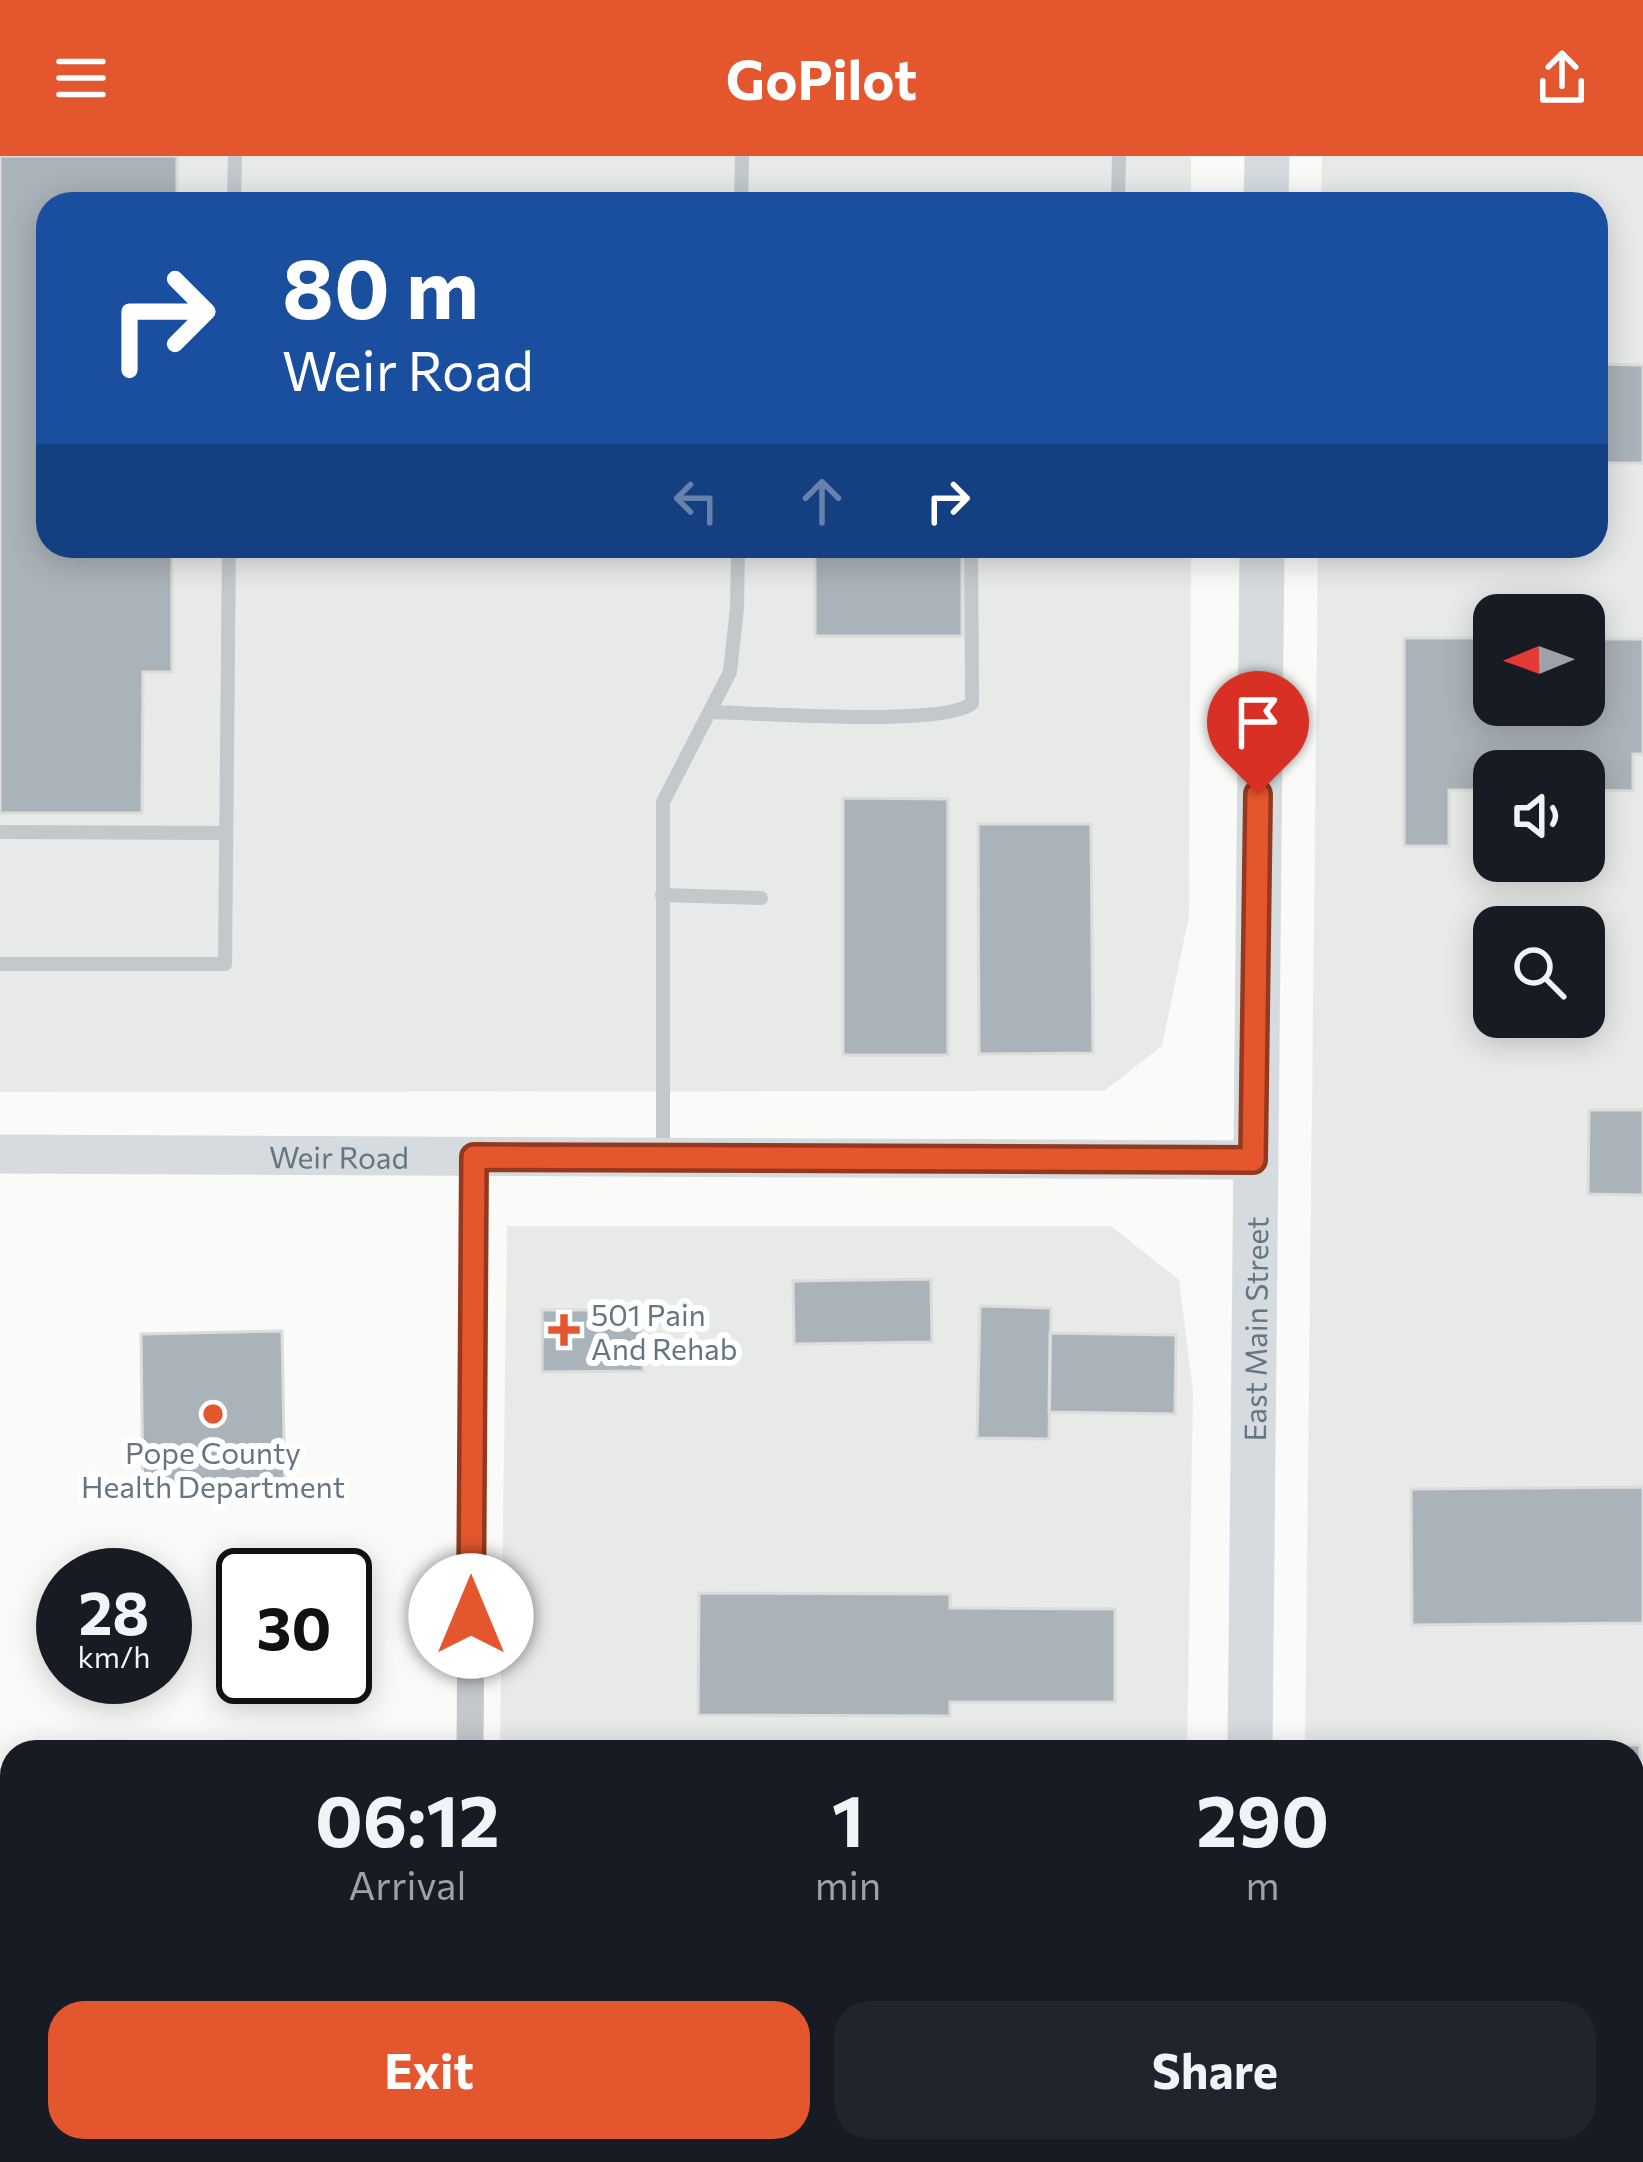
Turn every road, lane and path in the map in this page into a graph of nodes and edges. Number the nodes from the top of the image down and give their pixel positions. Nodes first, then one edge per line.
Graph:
1 (235, 156) edge
2 (742, 156) edge
3 (1119, 156) edge
4 (1267, 156) edge
5 (234, 192) edge
6 (741, 192) edge
7 (1118, 192) edge
8 (1266, 192) edge
9 (229, 558) edge
10 (738, 558) edge
11 (971, 558) edge
12 (1262, 558) edge
13 (712, 712) junction
14 (0, 832) edge
15 (225, 833) junction
16 (662, 895) junction
17 (761, 898) dead end
18 (0, 964) edge
19 (0, 1154) edge
20 (474, 1157) junction
21 (663, 1158) junction
22 (1253, 1160) junction
23 (470, 1740) edge
24 (1250, 1740) edge

1 - 5 lane
2 - 6 lane
3 - 7 lane
4 - 8 main road
9 - 15 lane
10 - 13 lane
11 - 13 lane
12 - 22 main road, East Main Street
13 - 16 lane
14 - 15 lane
15 - 18 lane
16 - 17 lane
16 - 21 lane
19 - 20 main road, Weir Road
20 - 21 main road, Weir Road
20 - 23 street
21 - 22 main road, Weir Road
22 - 24 main road, East Main Street

